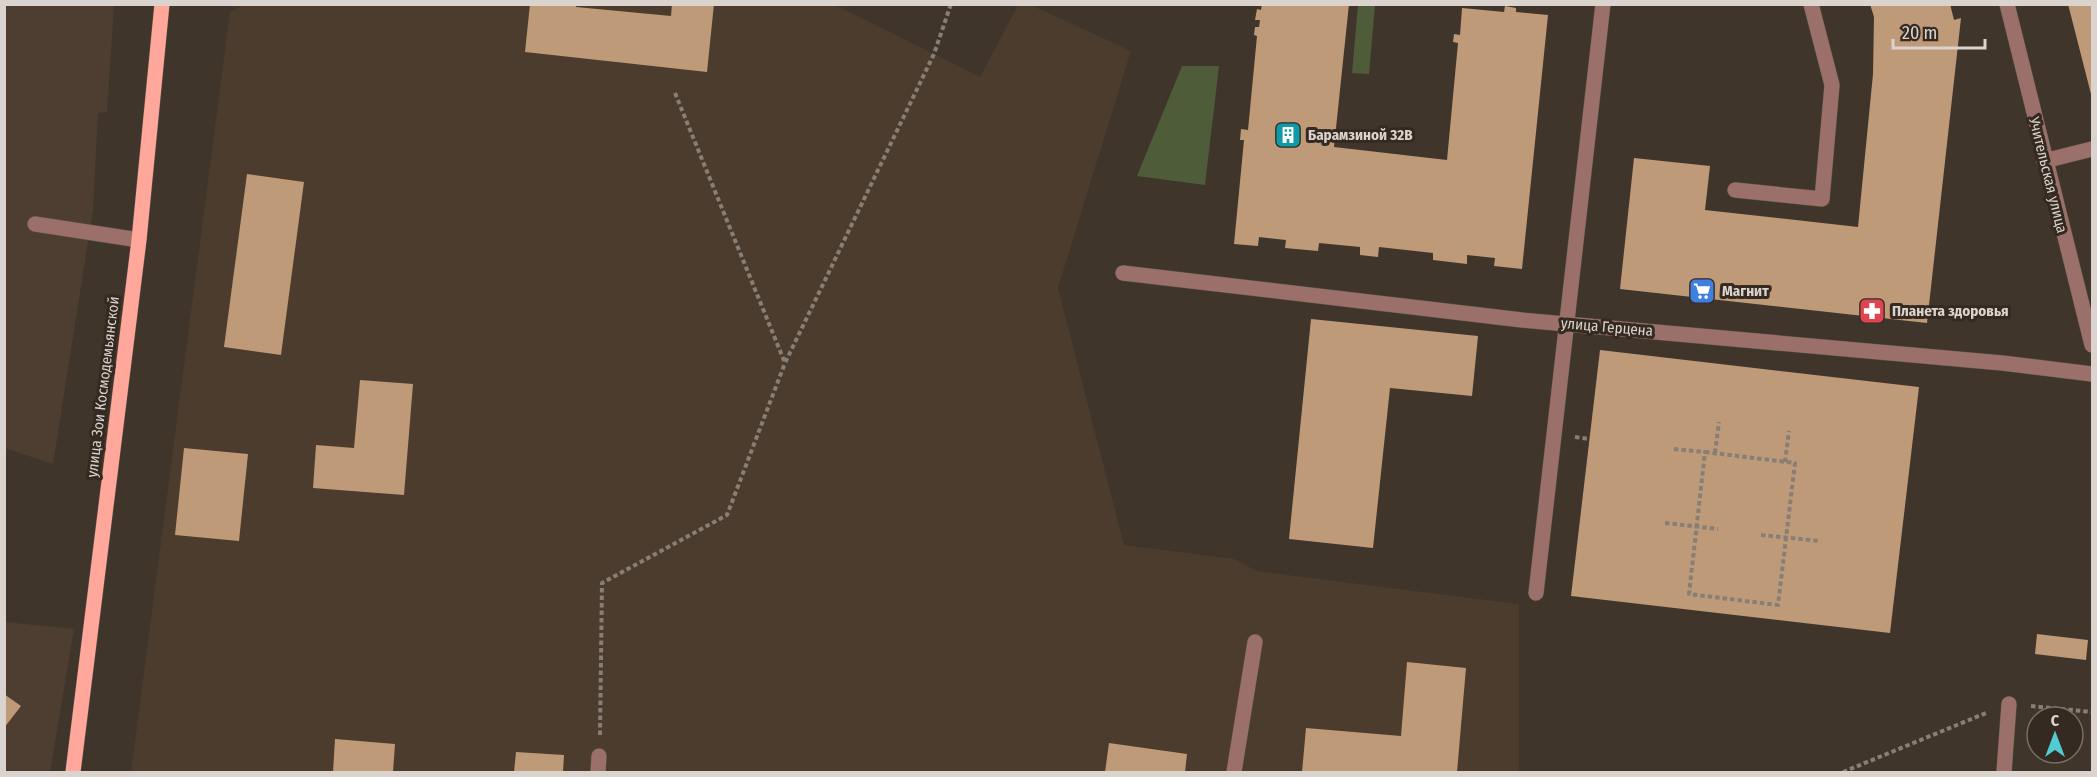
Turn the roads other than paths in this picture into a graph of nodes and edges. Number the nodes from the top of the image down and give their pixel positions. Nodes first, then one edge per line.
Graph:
1 (162, 4) edge
2 (1603, 4) edge
3 (1811, 4) edge
4 (2007, 4) edge
5 (2092, 149) edge
6 (2044, 161) junction
7 (1735, 190) dead end
8 (35, 224) dead end
9 (139, 240) junction
10 (1123, 273) dead end
11 (1567, 324) junction
12 (2092, 345) edge
13 (2092, 374) edge
14 (1536, 593) dead end
15 (1256, 642) dead end
16 (2009, 704) road end
17 (599, 756) road end
18 (73, 772) edge
19 (598, 772) edge
20 (1234, 772) edge
21 (2004, 772) edge

1 - 9 main road, улица Зои Космодемьянской
2 - 11 street
3 - 7 street
4 - 6 street, Учительская улица
5 - 6 street
6 - 12 street, Учительская улица
8 - 9 street
9 - 18 main road, улица Зои Космодемьянской
10 - 11 street, улица Герцена
11 - 13 street, улица Герцена
11 - 14 street
15 - 20 street
16 - 21 street
17 - 19 street

